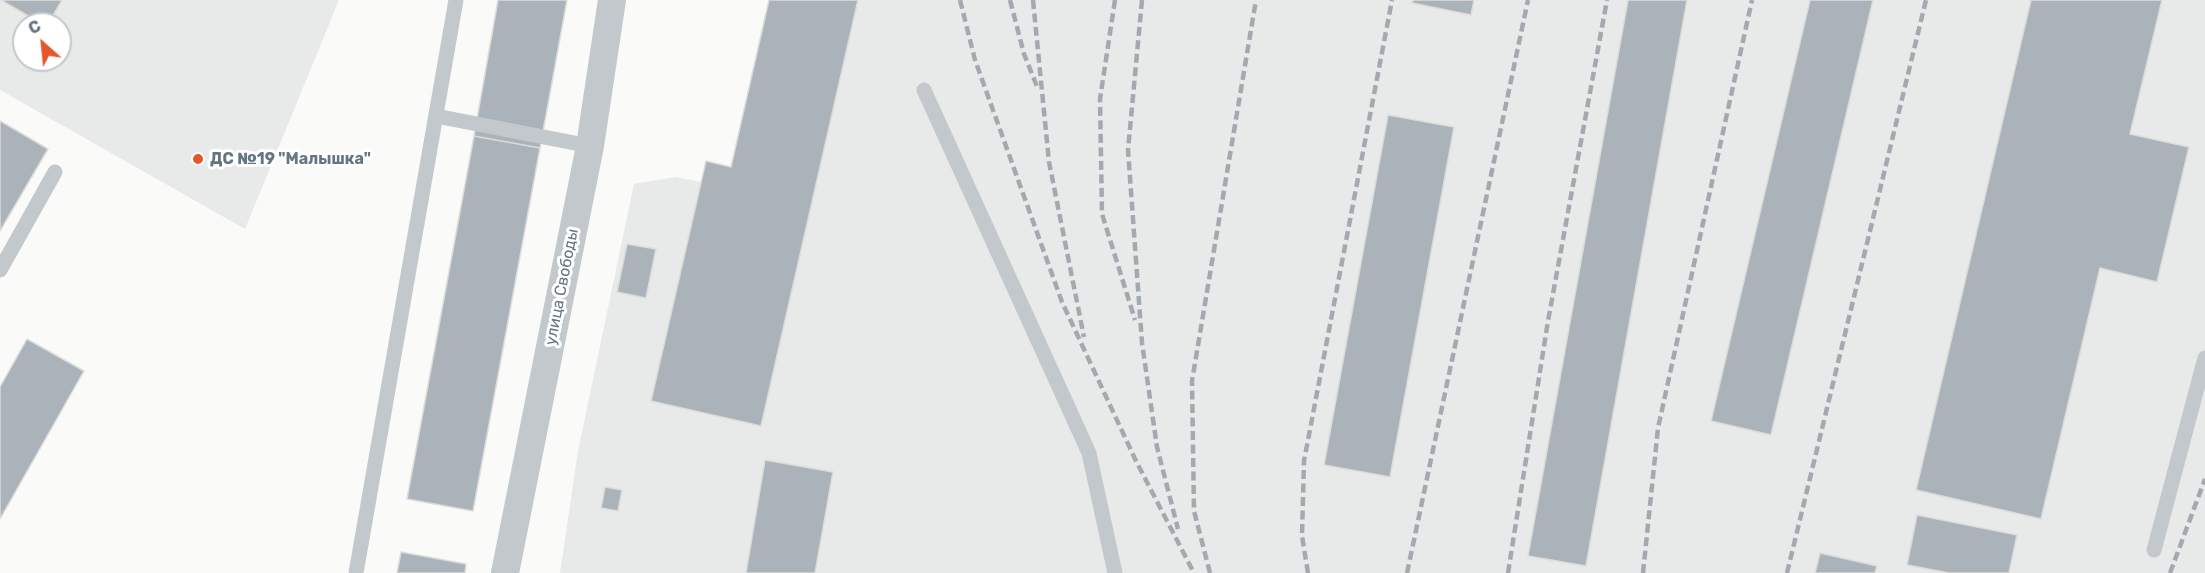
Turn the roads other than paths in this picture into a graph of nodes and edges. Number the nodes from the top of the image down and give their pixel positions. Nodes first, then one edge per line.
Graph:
1 (456, 0) edge
2 (612, 0) edge
3 (924, 90) dead end
4 (436, 116) junction
5 (590, 146) junction
6 (55, 172) dead end
7 (0, 270) edge
8 (2205, 358) edge
9 (2154, 550) dead end
10 (356, 573) edge
11 (505, 573) edge
12 (1115, 573) edge

1 - 4 lane
2 - 5 street, улица Свободы
3 - 12 lane
4 - 5 lane
4 - 10 lane
5 - 11 street, улица Свободы
6 - 7 lane
8 - 9 lane

